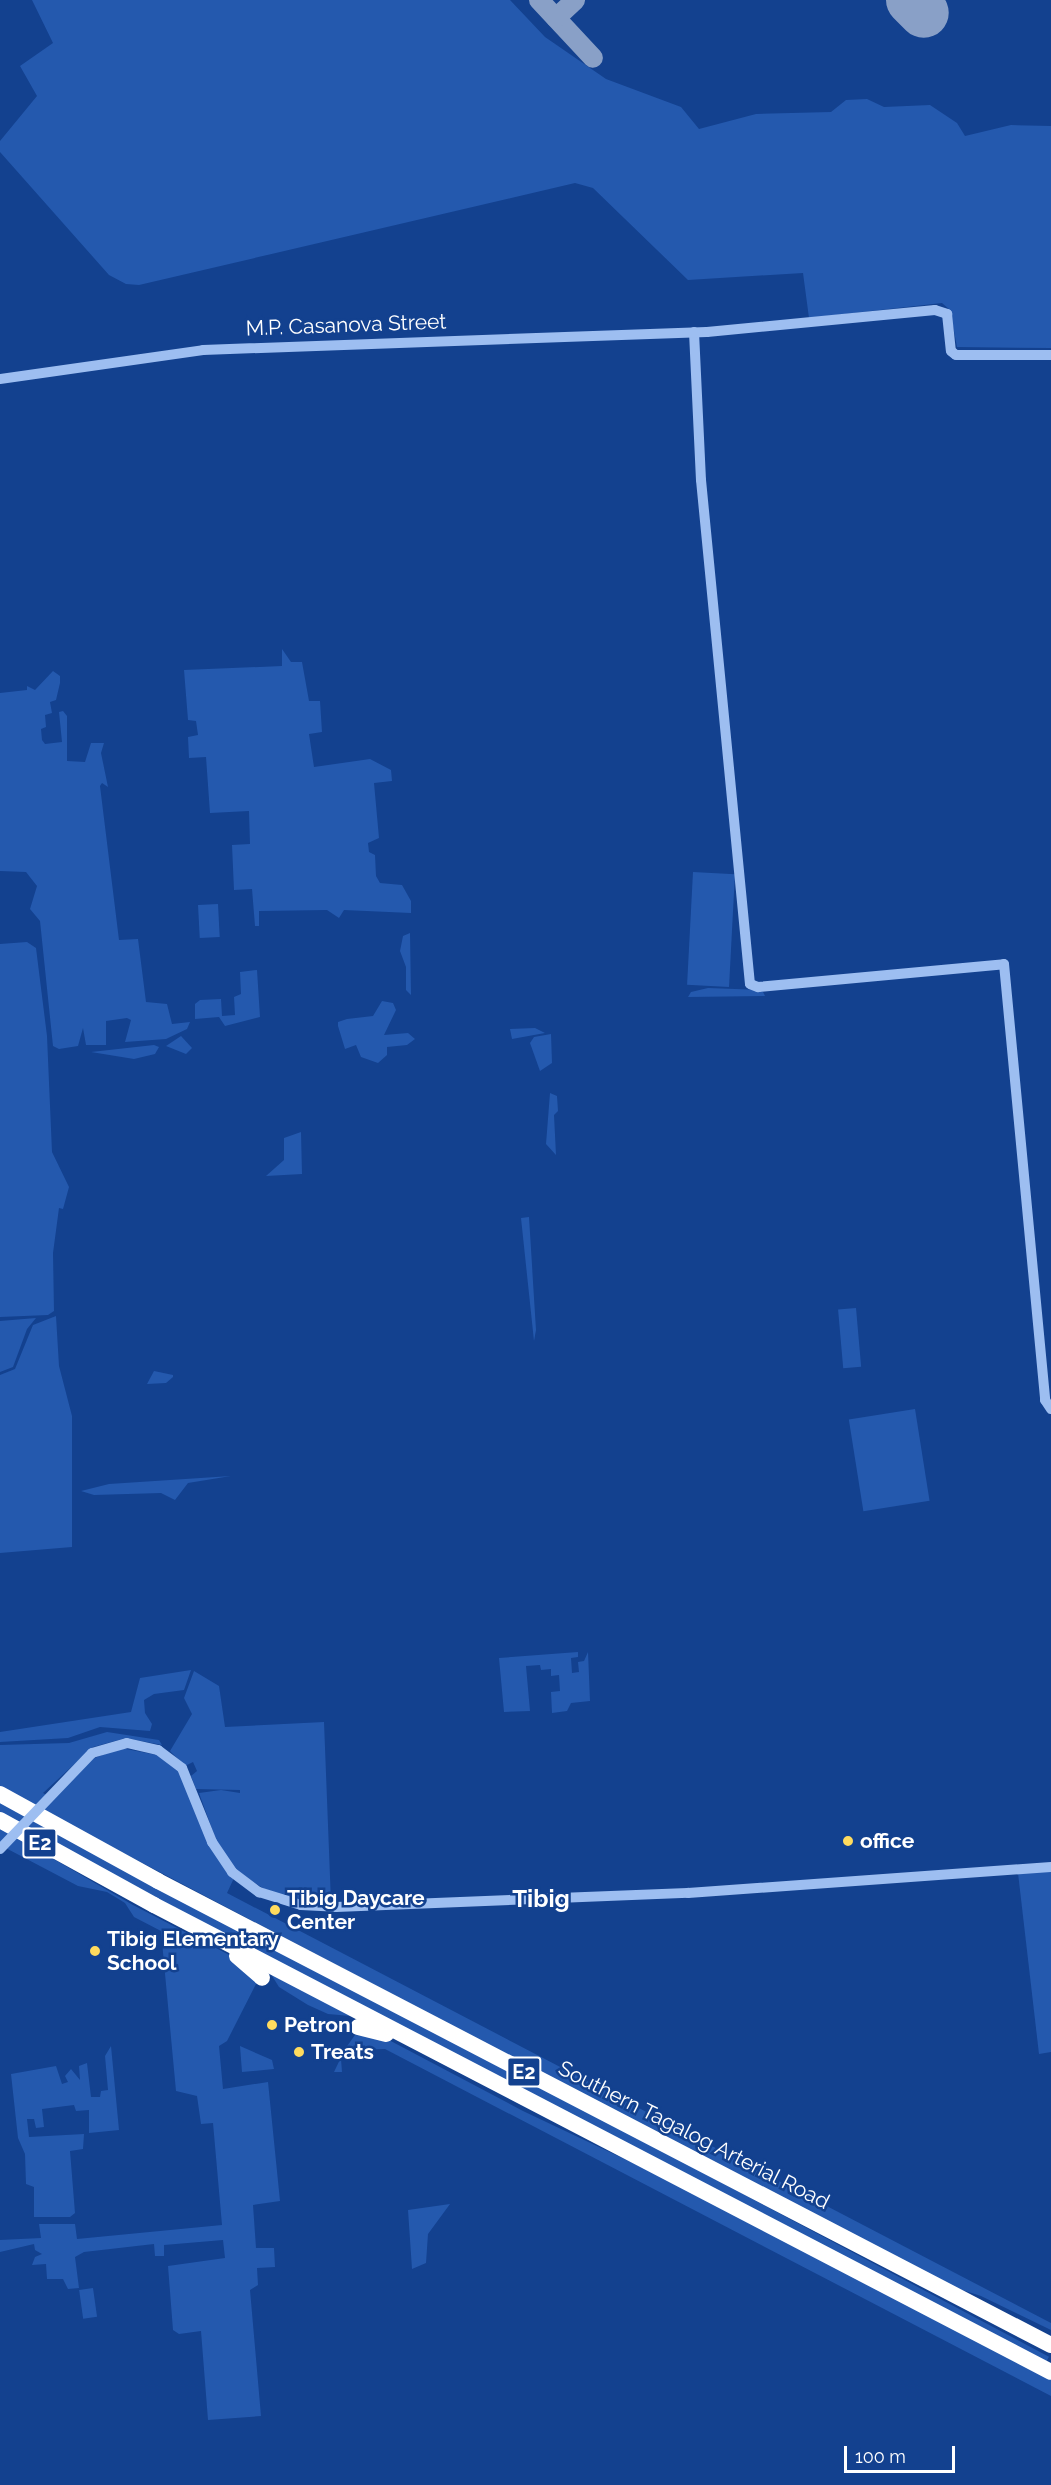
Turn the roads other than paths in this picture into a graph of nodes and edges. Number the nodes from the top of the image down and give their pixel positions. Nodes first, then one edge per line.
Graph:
1 (694, 332) junction
2 (1051, 355) edge
3 (0, 379) edge
4 (1051, 1409) edge
5 (0, 1794) edge
6 (0, 1820) edge
7 (0, 1849) edge
8 (81, 1865) junction
9 (1051, 1867) edge
10 (262, 1978) dead end
11 (357, 2027) dead end
12 (600, 2138) junction
13 (1051, 2345) edge
14 (1051, 2372) edge

1 - 2 street, M.P. Casanova Street
1 - 3 street, M.P. Casanova Street
1 - 4 street
5 - 13 highway, Southern Tagalog Arterial Road / E2
6 - 8 highway, E2
7 - 9 street, bridge
8 - 10 highway
8 - 12 highway, E2
11 - 12 highway
12 - 14 highway, E2

